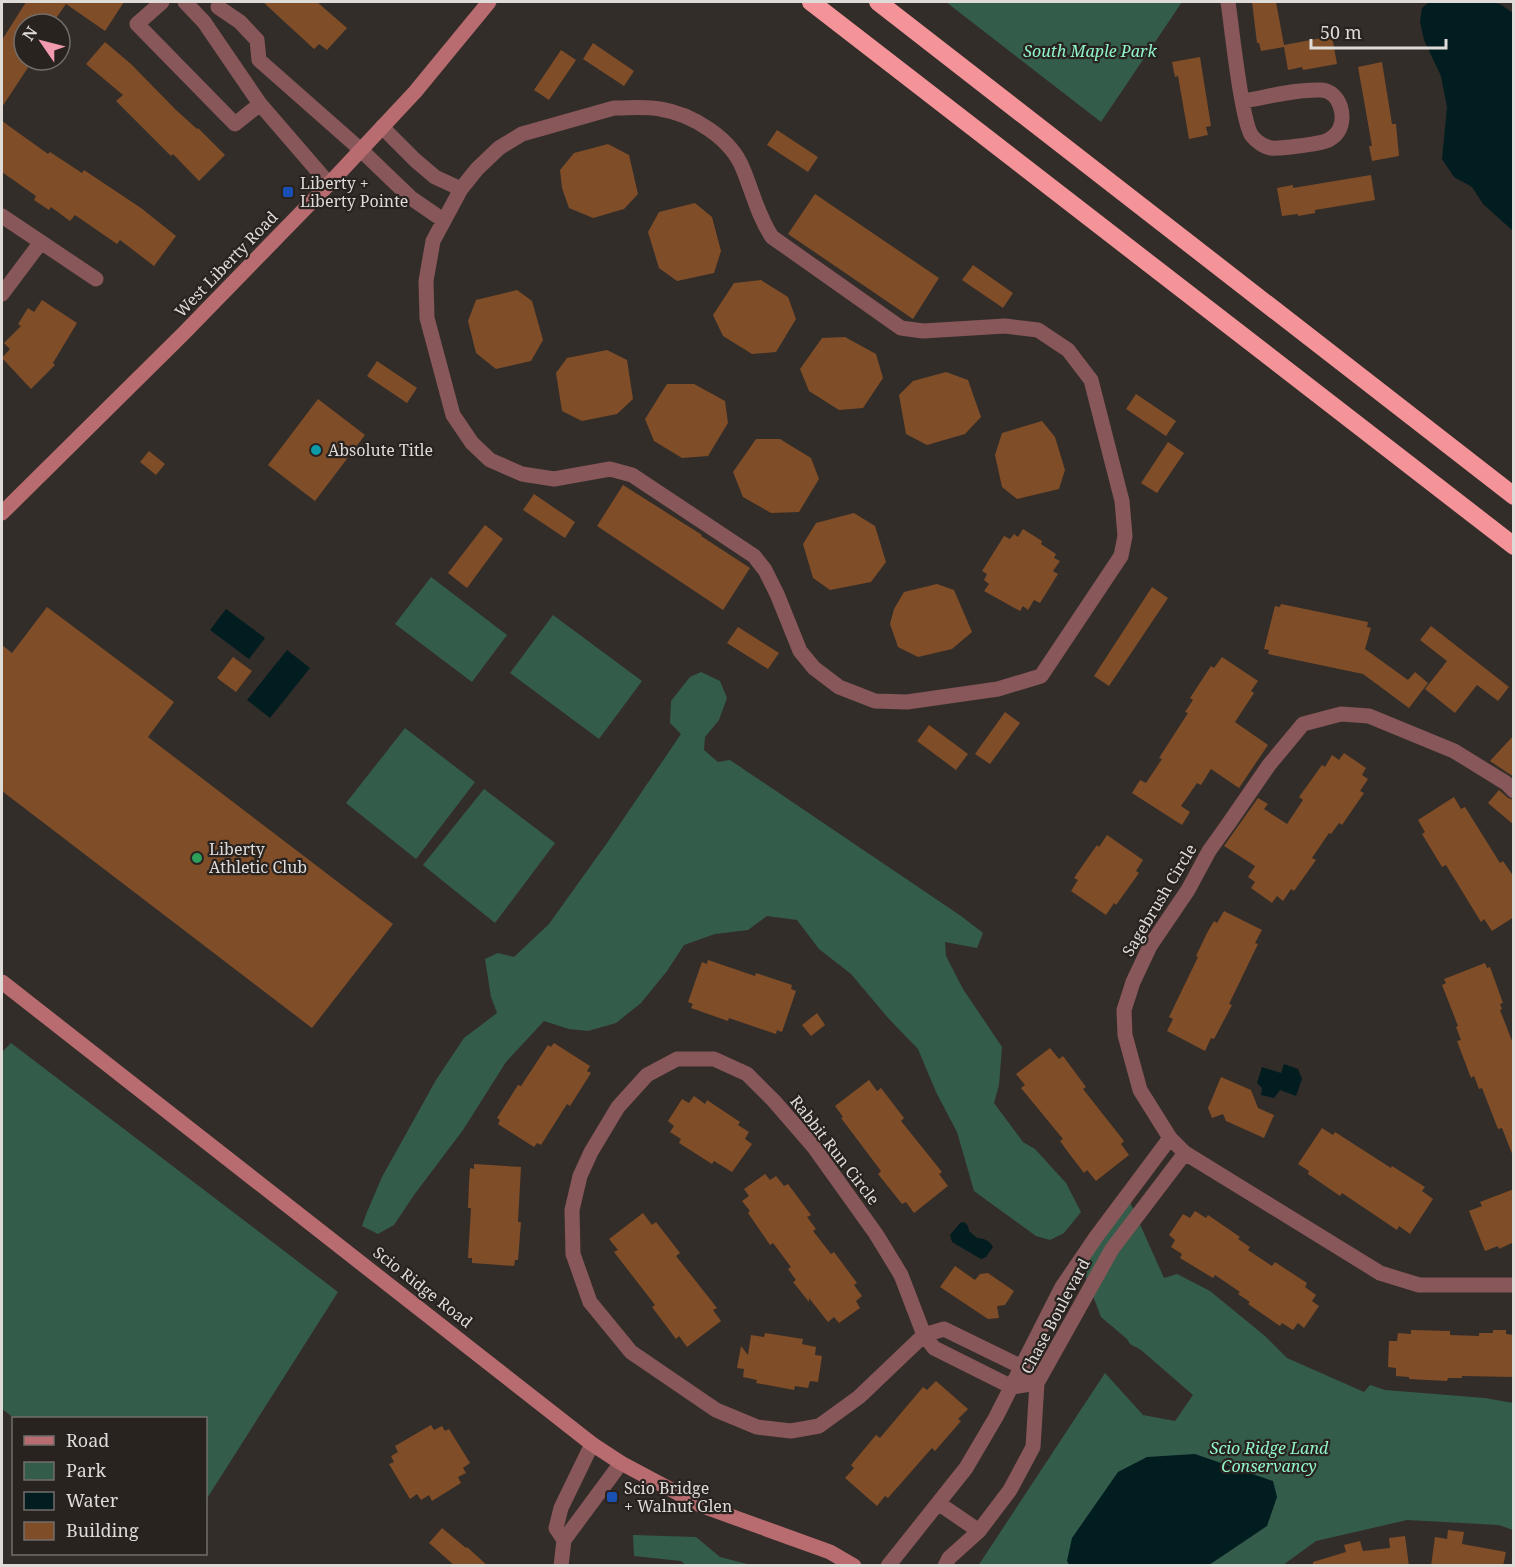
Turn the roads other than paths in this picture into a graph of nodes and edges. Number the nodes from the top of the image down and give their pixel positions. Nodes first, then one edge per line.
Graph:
1 (162, 2) edge
2 (185, 2) edge
3 (489, 2) edge
4 (811, 2) edge
5 (878, 2) edge
6 (1228, 2) edge
7 (220, 4) edge
8 (204, 22) junction
9 (1243, 101) junction
10 (260, 104) junction
11 (382, 127) junction
12 (361, 150) junction
13 (329, 184) junction
14 (461, 189) junction
15 (2, 216) edge
16 (443, 220) junction
17 (42, 242) junction
18 (96, 279) dead end
19 (2, 294) edge
20 (1514, 496) edge
21 (2, 513) edge
22 (1514, 546) edge
23 (1514, 791) edge
24 (2, 982) edge
25 (1170, 1138) junction
26 (1185, 1154) junction
27 (1096, 1237) junction
28 (1112, 1249) junction
29 (1514, 1285) edge
30 (924, 1335) junction
31 (1022, 1367) junction
32 (1037, 1383) junction
33 (1012, 1387) junction
34 (592, 1444) junction
35 (621, 1463) junction
36 (938, 1503) junction
37 (979, 1531) junction
38 (564, 1540) junction
39 (561, 1566) edge
40 (854, 1566) edge
41 (888, 1566) edge
42 (945, 1566) edge

1 - 10 street
2 - 8 street
3 - 11 street, West Liberty Road
4 - 22 highway
5 - 20 highway
6 - 9 street
7 - 8 street
7 - 12 street
8 - 10 street
9 - 9 street
10 - 13 street
11 - 12 street, West Liberty Road
11 - 14 street
12 - 13 street, West Liberty Road
12 - 16 street
13 - 21 street, West Liberty Road
14 - 16 street
14 - 16 street
15 - 17 street
17 - 18 street
17 - 19 street
23 - 25 street, Sagebrush Circle
24 - 34 street, Scio Ridge Road
25 - 26 street, Sagebrush Circle
25 - 27 street, Chase Boulevard
26 - 28 street, Chase Boulevard
26 - 29 street, Sagebrush Circle
27 - 28 street, Chase Boulevard
27 - 31 street, Chase Boulevard
28 - 32 street, Chase Boulevard
30 - 30 street, Rabbit Run Circle
30 - 31 street
30 - 33 street, Rabbit Run Circle
31 - 32 street
31 - 33 street, Chase Boulevard
32 - 33 street
32 - 37 street, Chase Boulevard
33 - 36 street, Chase Boulevard
34 - 35 street, Scio Ridge Road
34 - 38 street
35 - 38 street
35 - 40 street, Scio Ridge Road
36 - 37 street
36 - 41 street, Chase Boulevard
37 - 42 street, Chase Boulevard
38 - 39 street

